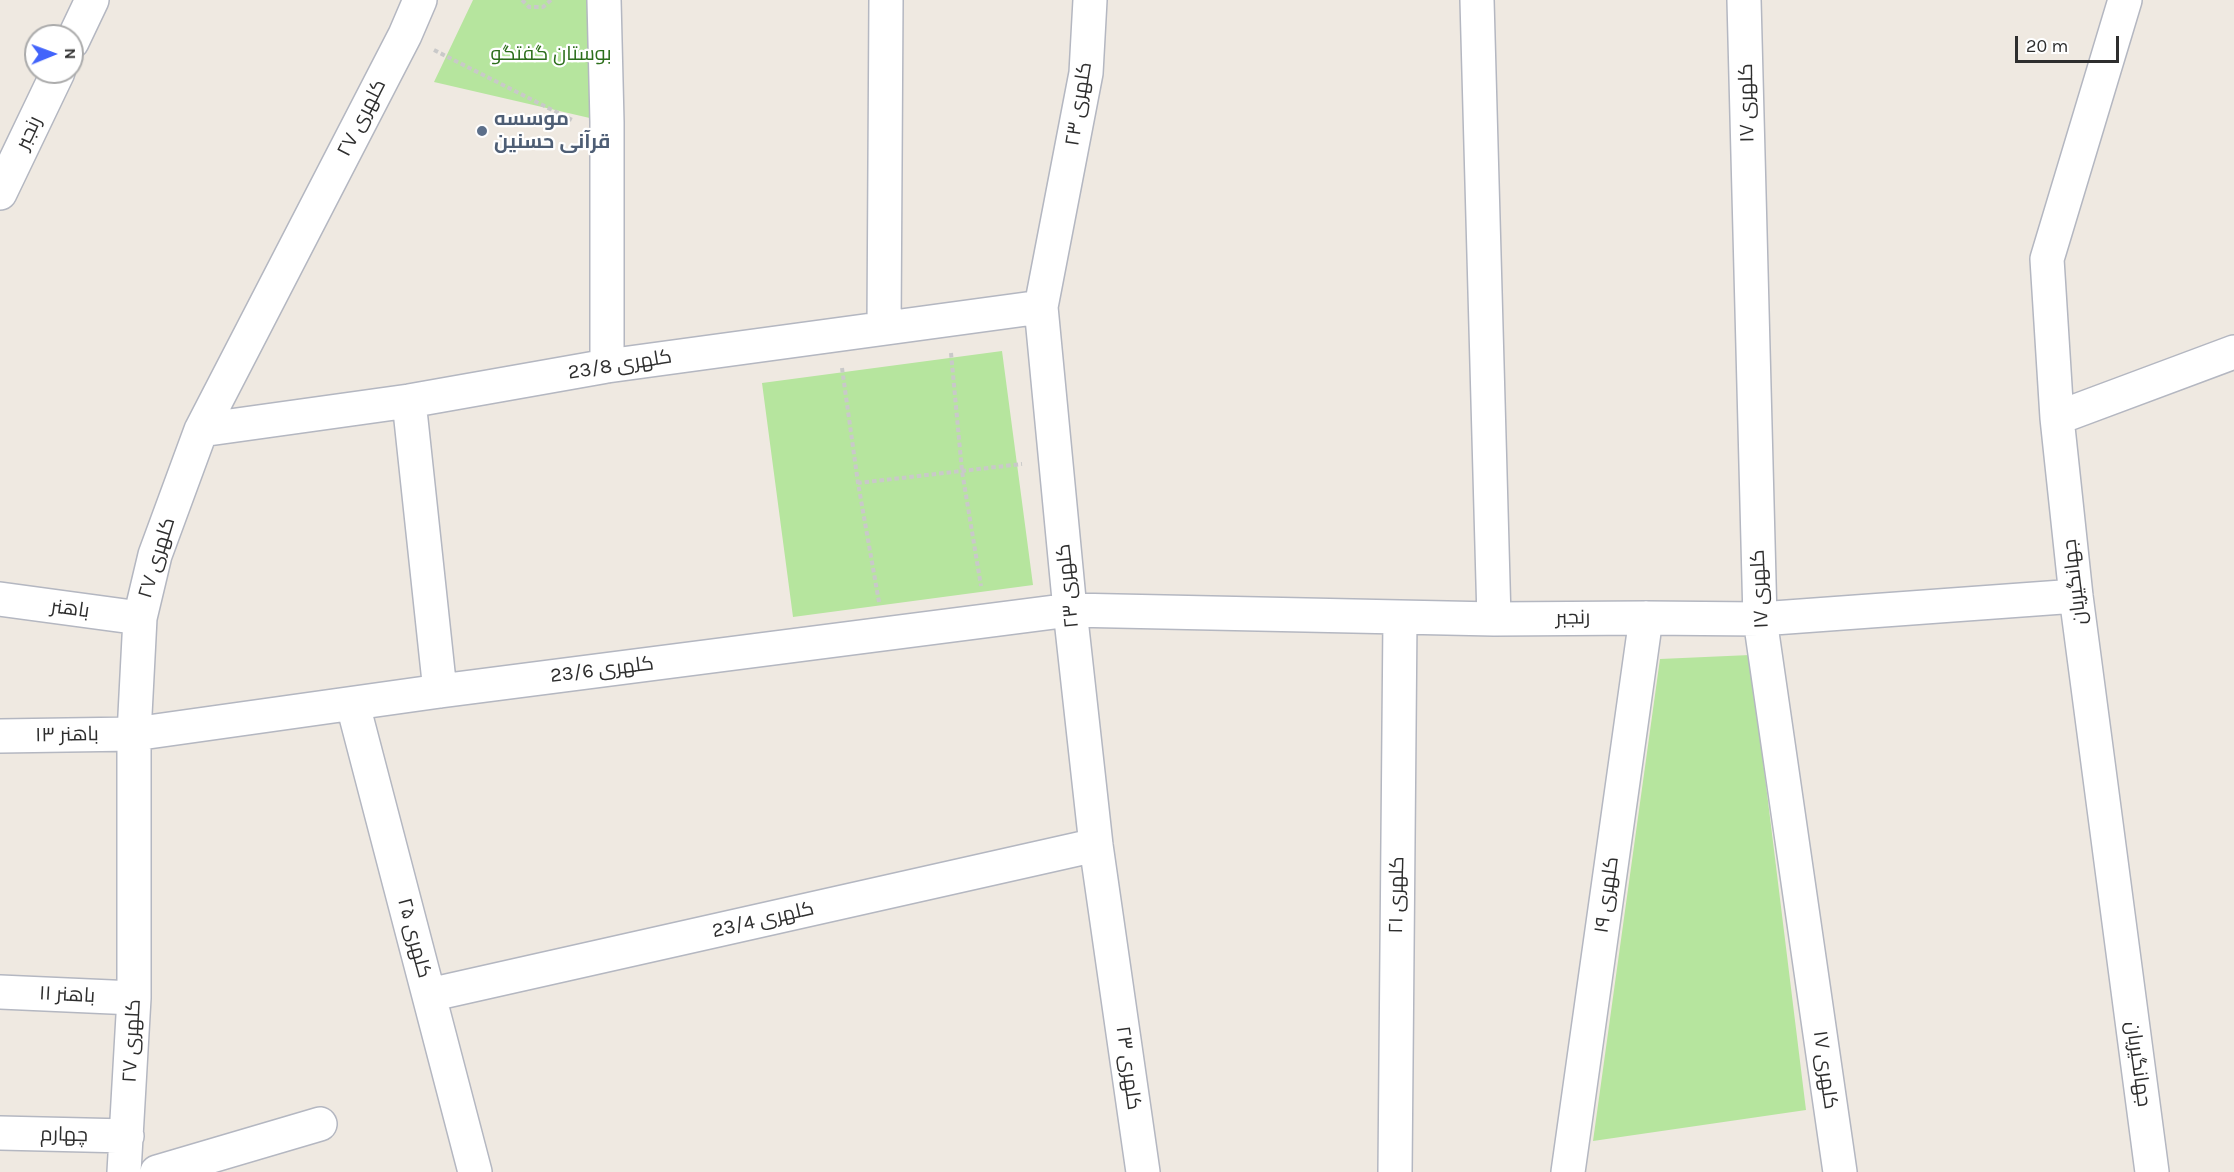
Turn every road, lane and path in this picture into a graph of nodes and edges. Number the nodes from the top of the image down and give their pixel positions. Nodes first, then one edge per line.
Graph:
1 (92, 0) edge
2 (420, 0) edge
3 (522, 0) edge
4 (551, 0) edge
5 (604, 0) edge
6 (886, 0) edge
7 (1090, 0) edge
8 (1477, 0) edge
9 (1744, 0) edge
10 (2125, 0) edge
11 (81, 24) edge
12 (405, 36) junction
13 (52, 84) edge
14 (607, 137) junction
15 (0, 193) edge
16 (1041, 307) junction
17 (947, 319) junction
18 (884, 328) junction
19 (837, 334) junction
20 (2234, 352) edge
21 (607, 366) junction
22 (409, 401) junction
23 (2057, 418) junction
24 (201, 430) junction
25 (1056, 460) junction
26 (962, 471) junction
27 (858, 483) junction
28 (2076, 596) junction
29 (0, 599) edge
30 (1070, 610) junction
31 (140, 618) junction
32 (1400, 618) junction
33 (1646, 618) junction
34 (1494, 619) junction
35 (1760, 619) junction
36 (986, 621) junction
37 (885, 634) junction
38 (440, 691) junction
39 (353, 705) junction
40 (134, 734) junction
41 (0, 736) edge
42 (1096, 845) junction
43 (0, 992) edge
44 (429, 995) junction
45 (134, 998) junction
46 (320, 1124) dead end
47 (0, 1133) edge
48 (127, 1136) junction
49 (124, 1172) edge
50 (157, 1172) edge
51 (475, 1172) edge
52 (1143, 1172) edge
53 (1395, 1172) edge
54 (1568, 1172) edge
55 (1840, 1172) edge
56 (2152, 1172) edge

1 - 11 street
2 - 12 street, کلهری ۲۷
3 - 4 path
5 - 14 street
6 - 18 street
7 - 16 street, کلهری ۲۳
8 - 34 street
9 - 35 street, کلهری ۱۷
10 - 23 street, جهانگیریان
12 - 14 path
12 - 24 street, کلهری ۲۷
13 - 15 street, رنجبر
14 - 21 street
16 - 17 street, کلهری 23/8
16 - 25 street, کلهری ۲۳
17 - 18 street, کلهری 23/8
17 - 26 path
18 - 19 street, کلهری 23/8
19 - 21 street, کلهری 23/8
19 - 27 path
20 - 23 street
21 - 22 street, کلهری 23/8
22 - 24 street, کلهری 23/8
22 - 38 street
23 - 28 street, جهانگیریان
24 - 31 street, کلهری ۲۷
25 - 26 path
25 - 30 street, کلهری ۲۳
26 - 27 path
26 - 36 path
27 - 37 path
28 - 35 street, رنجبر
28 - 56 street, جهانگیریان
29 - 31 street, باهنر
30 - 32 street, رنجبر
30 - 36 street, کلهری 23/6
30 - 42 street, کلهری ۲۳
31 - 40 street, کلهری ۲۷
32 - 34 street, رنجبر
32 - 53 street, کلهری ۲۱
33 - 34 street, رنجبر
33 - 35 street, رنجبر
33 - 54 street, کلهری ۱۹
35 - 55 street, کلهری ۱۷
36 - 37 street, کلهری 23/6
37 - 38 street, کلهری 23/6
38 - 39 street, کلهری 23/6
39 - 40 street, کلهری 23/6
39 - 44 street, کلهری ۲۵
40 - 41 street, باهنر ۱۳
40 - 45 street, کلهری ۲۷
42 - 44 street, کلهری 23/4
42 - 52 street, کلهری ۲۳
43 - 45 street, باهنر ۱۱
44 - 51 street, کلهری ۲۵
45 - 48 street, کلهری ۲۷
46 - 50 street
47 - 48 street, چهارم
48 - 49 street, کلهری ۲۷

